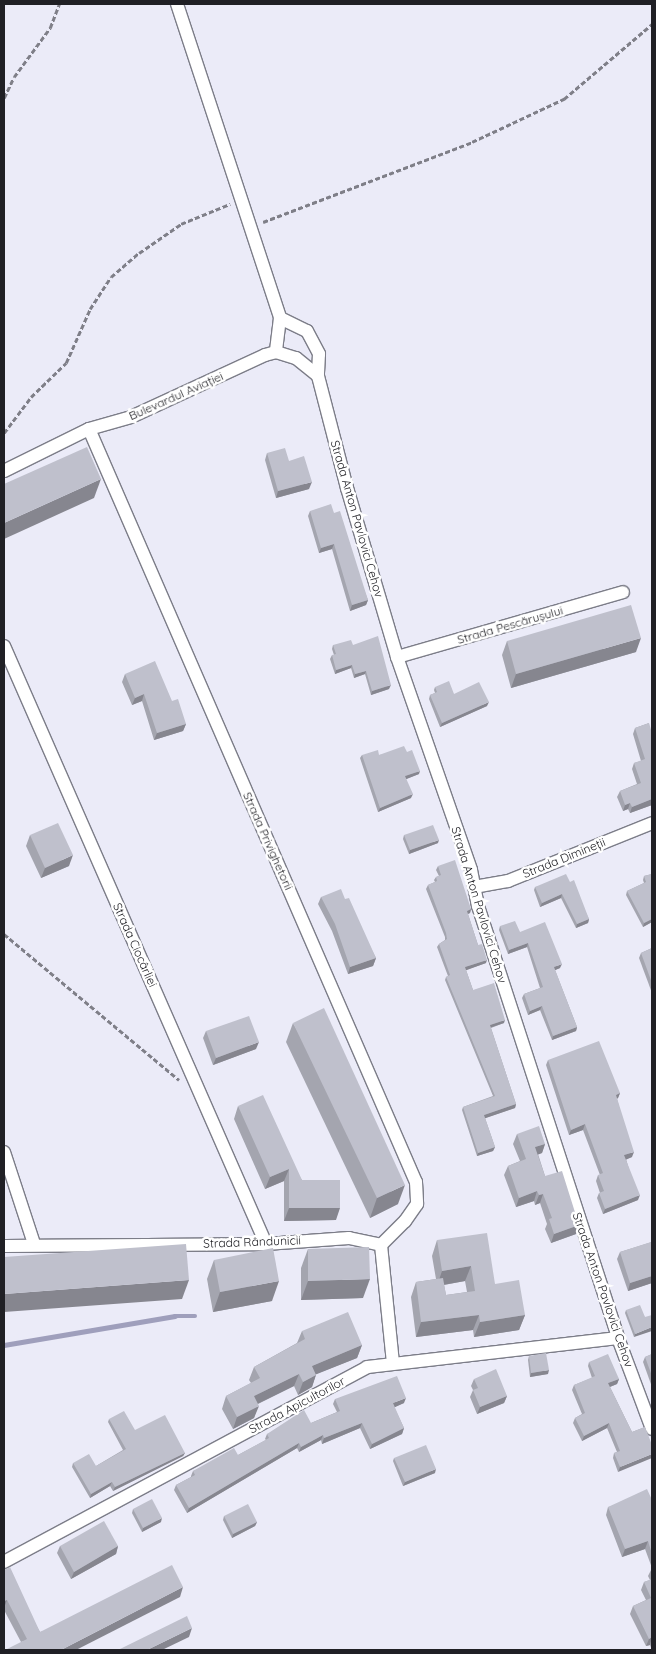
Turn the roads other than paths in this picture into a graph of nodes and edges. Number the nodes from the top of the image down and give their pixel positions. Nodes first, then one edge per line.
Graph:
1 (177, 4) edge
2 (280, 318) junction
3 (276, 352) junction
4 (318, 376) junction
5 (89, 430) junction
6 (4, 471) edge
7 (623, 592) dead end
8 (4, 646) edge
9 (398, 657) junction
10 (652, 824) edge
11 (474, 887) junction
12 (4, 1152) edge
13 (34, 1244) junction
14 (266, 1244) junction
15 (381, 1245) junction
16 (4, 1246) edge
17 (618, 1338) junction
18 (393, 1363) junction
19 (652, 1429) edge
20 (4, 1562) edge

1 - 2 street
2 - 3 street
2 - 4 street, Strada Anton Pavlovici Cehov
3 - 4 street
3 - 5 street, Bulevardul Aviației
4 - 9 street, Strada Anton Pavlovici Cehov
5 - 6 street, Bulevardul Aviației
5 - 15 street, Strada Privighetorii
7 - 9 street, Strada Pescărușului
8 - 14 street, Strada Ciocârliei
9 - 11 street, Strada Anton Pavlovici Cehov
10 - 11 street, Strada Dimineții
11 - 17 street, Strada Anton Pavlovici Cehov
12 - 13 street
13 - 14 street, Strada Rândunicii
13 - 16 street, Strada Rândunicii
14 - 15 street, Strada Rândunicii
15 - 18 street
17 - 18 street, Strada Apicultorilor
17 - 19 street, Strada Anton Pavlovici Cehov
18 - 20 street, Strada Apicultorilor

